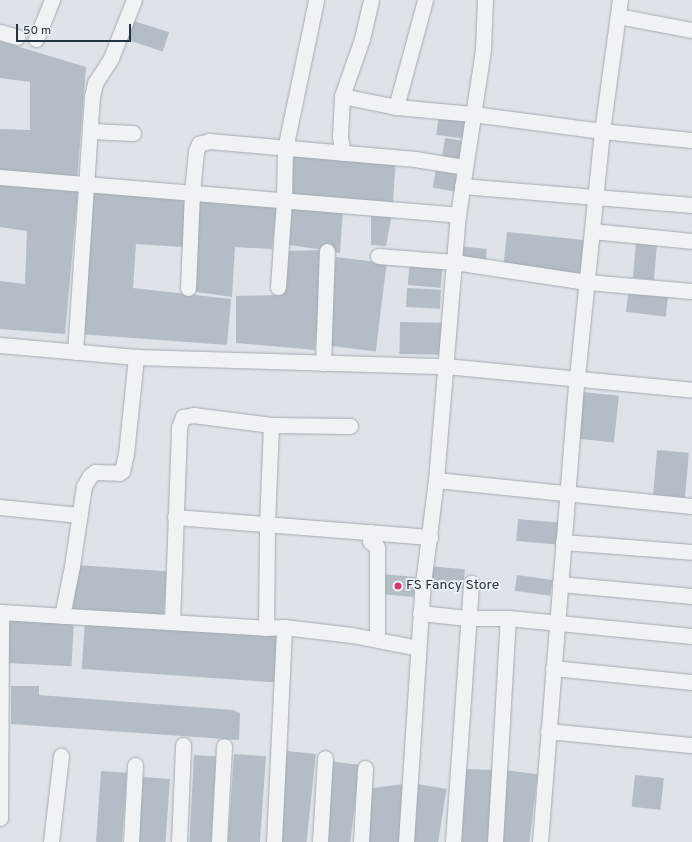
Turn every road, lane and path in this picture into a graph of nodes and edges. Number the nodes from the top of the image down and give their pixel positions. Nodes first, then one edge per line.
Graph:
1 (52, 0) edge
2 (134, 0) edge
3 (316, 0) edge
4 (371, 0) edge
5 (425, 0) edge
6 (485, 0) edge
7 (620, 0) edge
8 (618, 16) junction
9 (692, 30) edge
10 (0, 32) edge
11 (17, 37) dead end
12 (36, 40) dead end
13 (342, 96) junction
14 (396, 107) junction
15 (473, 114) junction
16 (602, 131) junction
17 (90, 132) junction
18 (133, 133) dead end
19 (692, 140) edge
20 (285, 149) junction
21 (342, 154) junction
22 (465, 167) junction
23 (0, 177) edge
24 (86, 184) junction
25 (462, 186) junction
26 (192, 193) junction
27 (595, 198) junction
28 (284, 201) junction
29 (692, 205) edge
30 (458, 216) junction
31 (592, 231) junction
32 (692, 241) edge
33 (327, 251) dead end
34 (378, 256) dead end
35 (454, 262) junction
36 (587, 282) junction
37 (278, 287) dead end
38 (188, 288) dead end
39 (692, 291) edge
40 (0, 345) edge
41 (75, 352) junction
42 (136, 357) junction
43 (323, 363) junction
44 (445, 366) junction
45 (577, 377) junction
46 (692, 390) edge
47 (271, 425) junction
48 (350, 426) dead end
49 (436, 480) junction
50 (567, 493) junction
51 (692, 506) edge
52 (0, 507) edge
53 (80, 515) junction
54 (175, 518) junction
55 (267, 524) junction
56 (370, 532) junction
57 (430, 537) junction
58 (563, 542) junction
59 (692, 552) edge
60 (471, 583) dead end
61 (560, 584) junction
62 (692, 596) edge
63 (0, 612) edge
64 (420, 613) junction
65 (62, 616) junction
66 (468, 618) junction
67 (508, 618) junction
68 (172, 622) junction
69 (557, 623) junction
70 (284, 627) junction
71 (266, 628) junction
72 (692, 636) edge
73 (377, 639) junction
74 (418, 648) junction
75 (553, 668) junction
76 (692, 682) edge
77 (548, 731) junction
78 (183, 745) dead end
79 (690, 745) dead end
80 (224, 746) dead end
81 (61, 756) dead end
82 (325, 758) dead end
83 (136, 765) dead end
84 (365, 768) dead end
85 (0, 818) edge
86 (51, 842) edge
87 (131, 842) edge
88 (179, 842) edge
89 (219, 842) edge
90 (274, 842) edge
91 (320, 842) edge
92 (361, 842) edge
93 (406, 842) edge
94 (453, 842) edge
95 (495, 842) edge
96 (540, 842) edge

1 - 12 street
2 - 17 street
3 - 20 street
4 - 13 street
5 - 14 street
6 - 15 street
7 - 8 street
8 - 9 street
8 - 16 street
10 - 11 street
13 - 14 street
13 - 21 street
14 - 15 street
15 - 16 street
15 - 22 street
16 - 19 street
16 - 27 street
17 - 18 street
17 - 24 street
20 - 21 street
20 - 26 street
20 - 28 street
21 - 22 street
22 - 25 street
23 - 24 street
24 - 26 street
24 - 41 street
25 - 27 street
25 - 30 street
26 - 28 street
26 - 38 street
27 - 29 street
27 - 31 street
28 - 30 street
28 - 37 street
30 - 35 street
31 - 32 street
31 - 36 street
33 - 43 street
34 - 35 street
35 - 36 street
35 - 44 street
36 - 39 street
36 - 45 street
40 - 41 street
41 - 42 street
42 - 43 street
42 - 53 street
43 - 44 street
44 - 45 street
44 - 49 street
45 - 46 street
45 - 50 street
47 - 48 street
47 - 54 street
47 - 55 street
49 - 50 street
49 - 57 street
50 - 51 street
50 - 58 street
52 - 53 street
53 - 65 street
54 - 55 street
54 - 68 street
55 - 56 street
55 - 71 street
56 - 57 street
56 - 73 street
57 - 64 street
58 - 59 street
58 - 61 street
60 - 66 street
61 - 62 street
61 - 69 street
63 - 65 street
63 - 85 street
64 - 66 street
64 - 74 street
65 - 68 street
66 - 67 street
66 - 94 street
67 - 69 street
67 - 95 street
68 - 71 street
69 - 72 street
69 - 75 street
70 - 71 street
70 - 73 street
70 - 90 street
73 - 74 street
74 - 93 street
75 - 76 street
75 - 77 street
77 - 79 street
77 - 96 street
78 - 88 street
80 - 89 street
81 - 86 street
82 - 91 street
83 - 87 street
84 - 92 street

